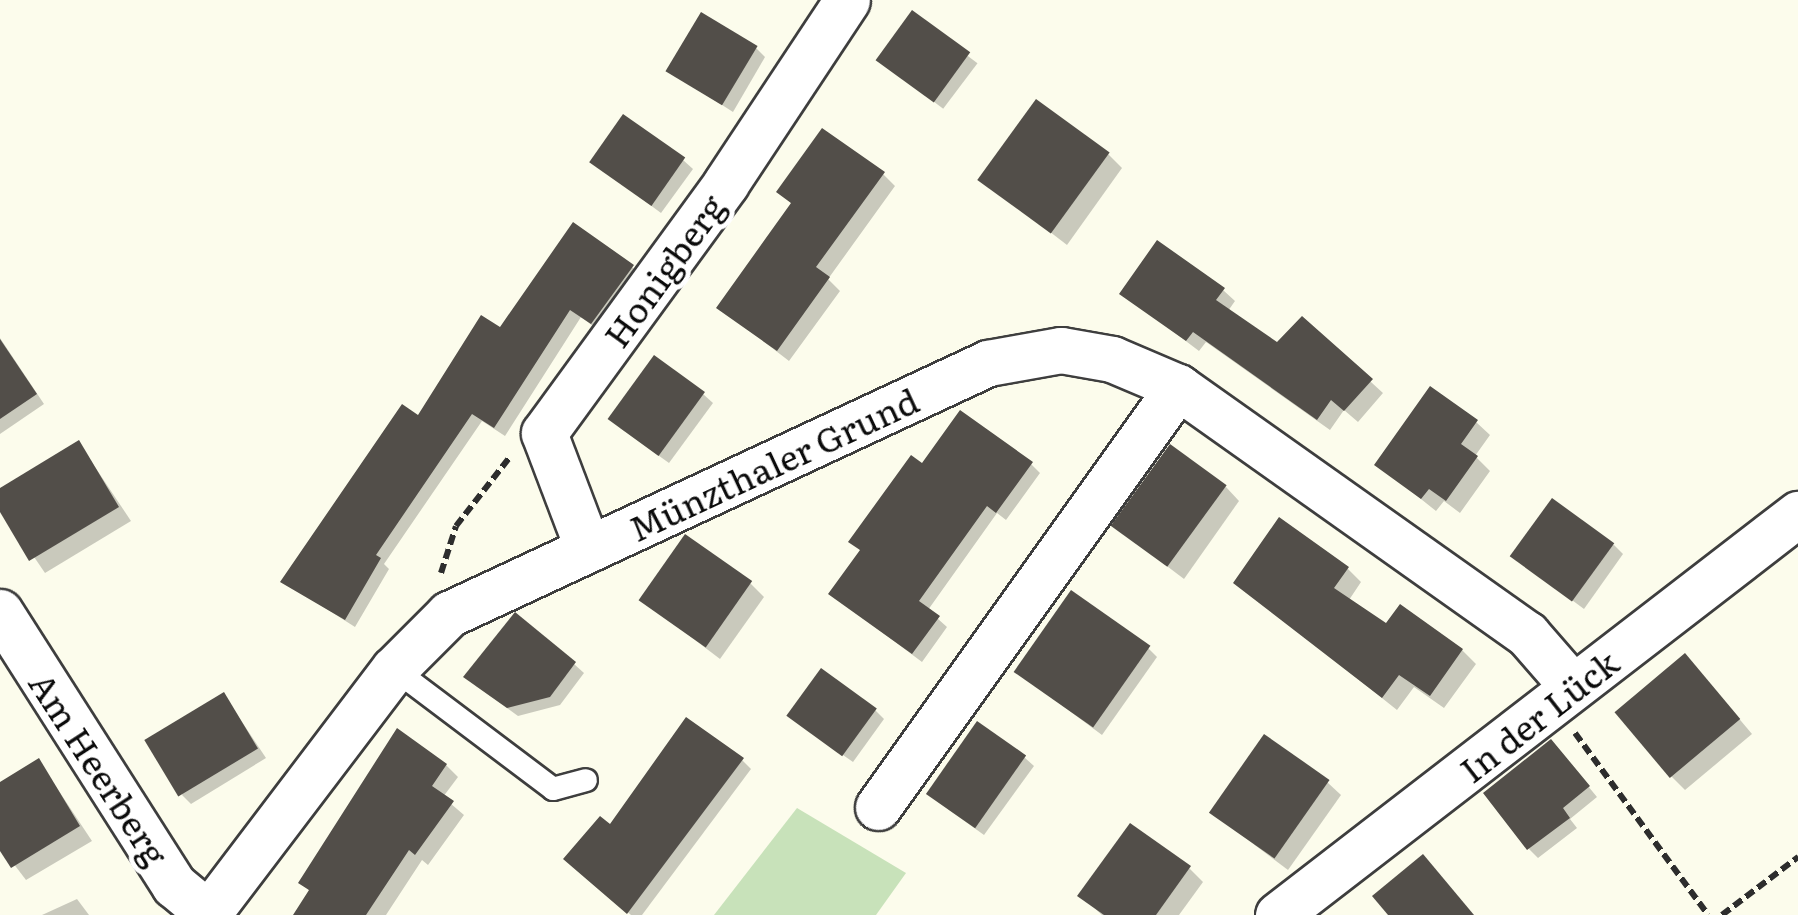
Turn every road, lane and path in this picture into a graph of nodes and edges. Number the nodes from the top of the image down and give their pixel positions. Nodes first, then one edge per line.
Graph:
1 (847, 0) edge
2 (1178, 388) junction
3 (544, 434) junction
4 (1798, 514) edge
5 (588, 550) junction
6 (0, 612) edge
7 (449, 614) junction
8 (394, 669) junction
9 (1563, 695) junction
10 (586, 780) dead end
11 (878, 806) dead end
12 (1798, 857) edge
13 (208, 915) edge
14 (1278, 915) edge
15 (1708, 915) edge
16 (1722, 915) edge

1 - 3 street, Honigberg
2 - 5 street, Münzthaler Grund
2 - 9 street, Münzthaler Grund
2 - 11 street
3 - 5 street
3 - 7 path
4 - 9 street, In der Lück
5 - 7 street, Münzthaler Grund
6 - 13 street, Am Heerberg
7 - 8 street, Münzthaler Grund
8 - 10 lane
8 - 13 street, Münzthaler Grund
9 - 14 street, In der Lück
9 - 15 path
12 - 16 path

